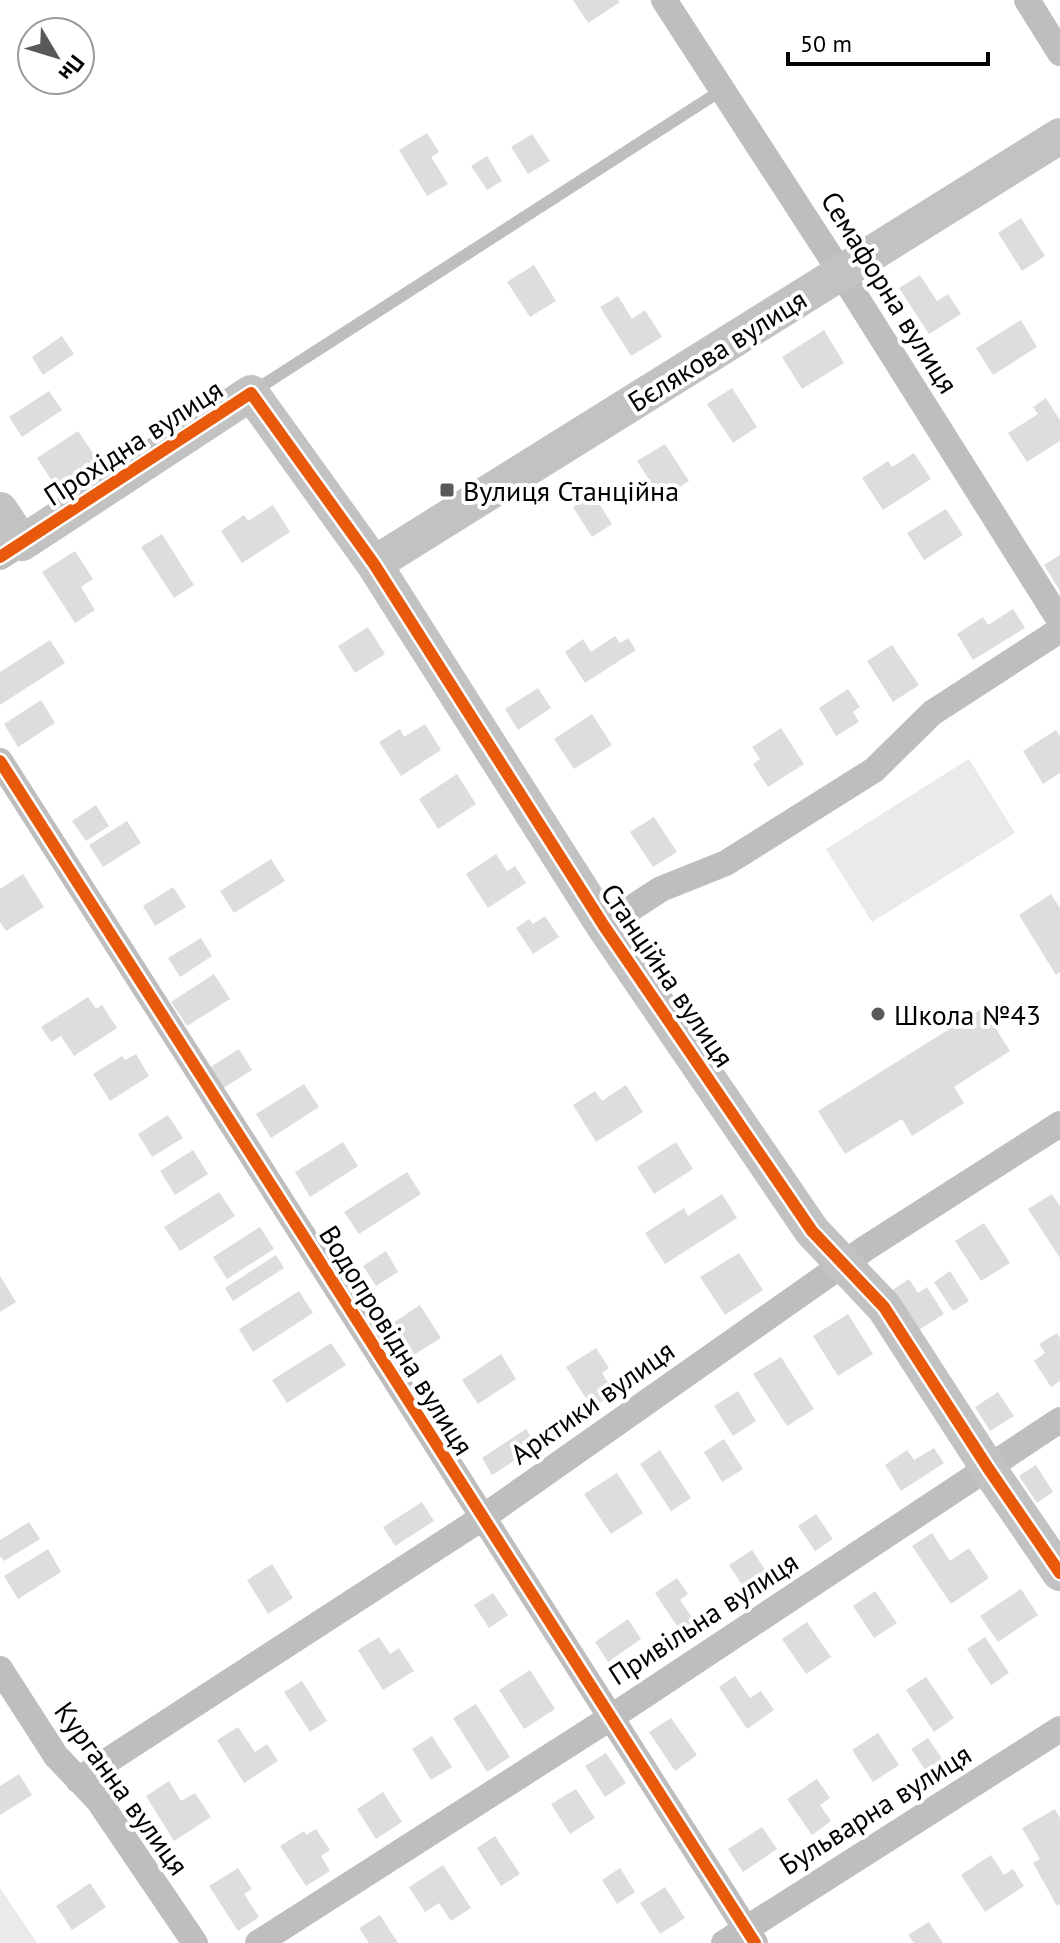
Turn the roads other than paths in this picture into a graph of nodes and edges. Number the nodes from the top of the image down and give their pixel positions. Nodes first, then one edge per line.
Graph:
1 (664, 0) edge
2 (1027, 0) edge
3 (1060, 53) edge
4 (722, 90) junction
5 (1060, 136) edge
6 (841, 273) junction
7 (251, 393) junction
8 (0, 510) edge
9 (11, 550) edge
10 (374, 564) junction
11 (1060, 621) edge
12 (1060, 630) edge
13 (0, 761) edge
14 (604, 926) junction
15 (1060, 1124) edge
16 (846, 1265) junction
17 (1060, 1420) edge
18 (988, 1468) junction
19 (482, 1518) junction
20 (1060, 1573) edge
21 (0, 1669) edge
22 (610, 1718) junction
23 (1060, 1729) edge
24 (78, 1780) junction
25 (751, 1936) edge
26 (195, 1943) edge
27 (258, 1943) edge
28 (724, 1943) edge

1 - 4 street, Семафорна вулиця
2 - 3 street
4 - 6 street, Семафорна вулиця
4 - 7 lane
5 - 6 street, Бєлякова вулиця
6 - 10 street, Бєлякова вулиця
6 - 11 street, Семафорна вулиця
7 - 9 street, Прохідна вулиця
7 - 10 street, Станційна вулиця
8 - 9 street
10 - 14 street, Станційна вулиця
12 - 14 street
13 - 19 street, Водопровідна вулиця
14 - 16 street, Станційна вулиця
15 - 16 street, Арктики вулиця
16 - 18 street, Станційна вулиця
16 - 19 street, Арктики вулиця
17 - 18 street, Привільна вулиця
18 - 20 street, Станційна вулиця
18 - 22 street, Привільна вулиця
19 - 22 street, Водопровідна вулиця
19 - 24 street, Арктики вулиця
21 - 24 street, Курганна вулиця
22 - 25 street, Водопровідна вулиця
22 - 27 street, Привільна вулиця
23 - 25 street, Бульварна вулиця
24 - 26 street, Курганна вулиця
25 - 28 street, Бульварна вулиця

